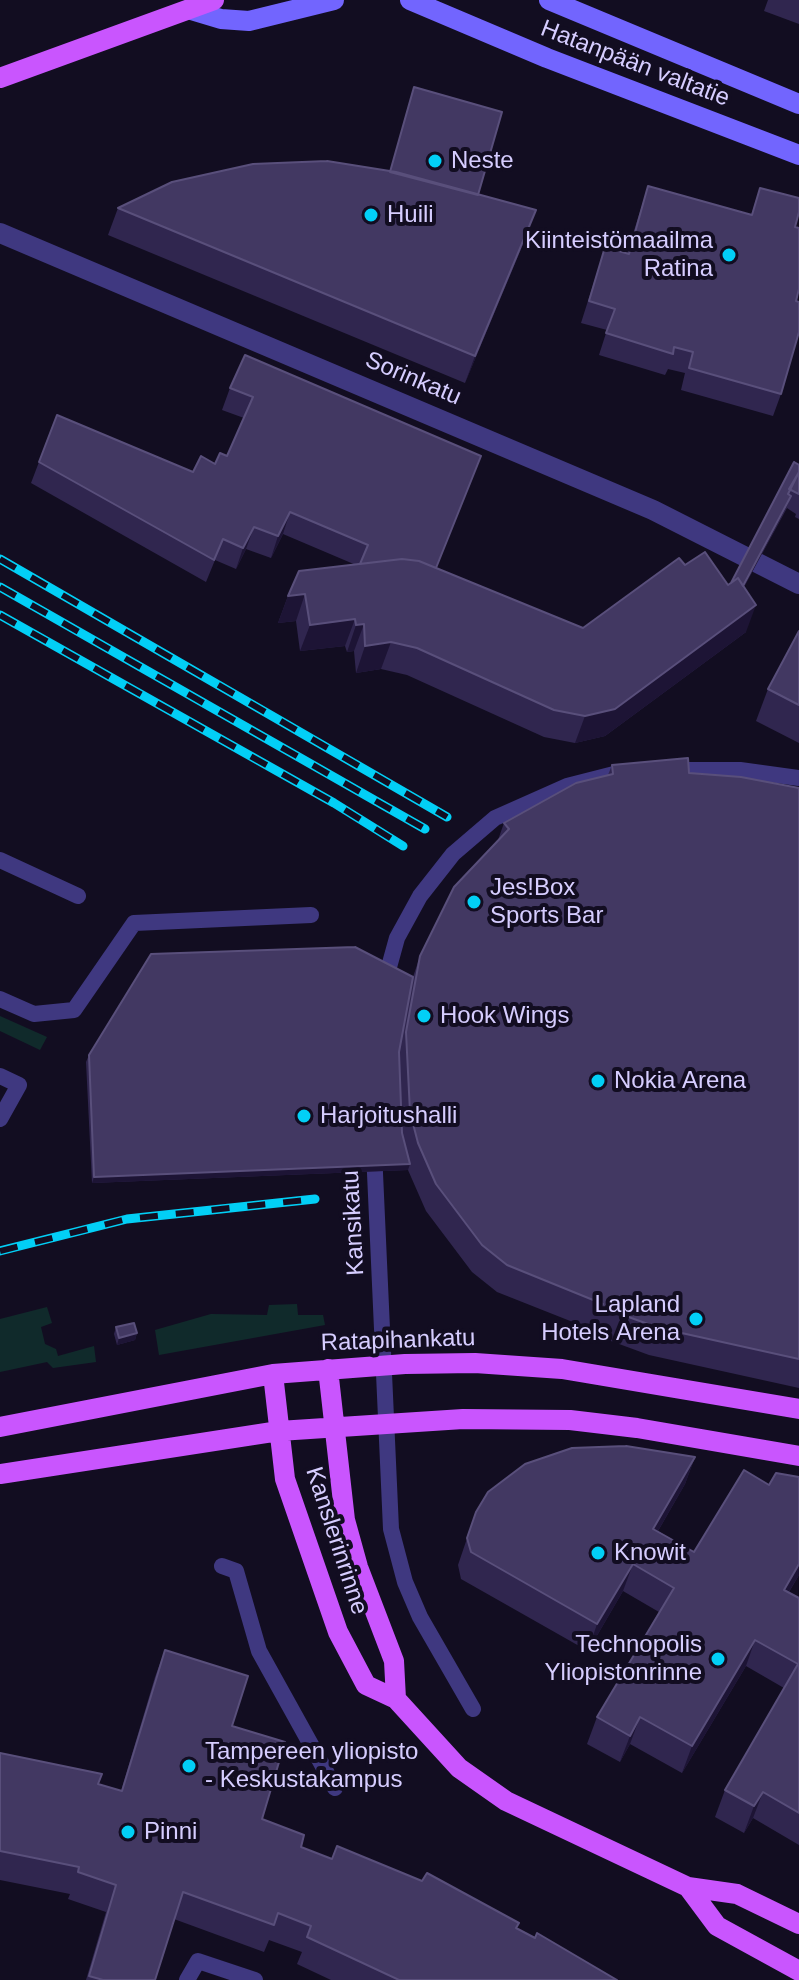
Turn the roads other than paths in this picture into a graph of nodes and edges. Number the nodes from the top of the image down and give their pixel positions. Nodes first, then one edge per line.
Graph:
1 (214, 0) edge
2 (334, 0) edge
3 (410, 0) edge
4 (549, 0) edge
5 (191, 10) junction
6 (0, 78) edge
7 (799, 104) edge
8 (799, 155) edge
9 (0, 233) edge
10 (799, 584) edge
11 (799, 778) edge
12 (0, 860) edge
13 (78, 896) dead end
14 (311, 915) dead end
15 (0, 999) edge
16 (378, 1006) edge
17 (0, 1076) edge
18 (0, 1119) edge
19 (374, 1136) edge
20 (328, 1369) junction
21 (273, 1374) junction
22 (799, 1409) edge
23 (333, 1426) junction
24 (0, 1427) edge
25 (279, 1431) junction
26 (799, 1456) edge
27 (0, 1474) edge
28 (222, 1566) dead end
29 (396, 1699) junction
30 (473, 1709) dead end
31 (335, 1788) dead end
32 (688, 1887) junction
33 (799, 1924) edge
34 (799, 1971) edge
35 (187, 1980) edge
36 (255, 1980) edge

1 - 5 main road
2 - 5 main road
3 - 8 main road, Hatanpään valtatie
4 - 7 main road, Hatanpään valtatie
5 - 6 main road
9 - 10 street, Sorinkatu
11 - 16 lane
12 - 13 lane
14 - 15 lane
17 - 18 lane
19 - 30 lane, Kansikatu
20 - 21 main road, Ratapihankatu
20 - 22 main road, Ratapihankatu
20 - 23 main road, Kanslerinrinne
21 - 24 main road, Ratapihankatu
21 - 25 main road, Kanslerinrinne
23 - 25 main road
23 - 26 main road
23 - 29 main road, Kanslerinrinne
25 - 27 main road
25 - 29 main road, Kanslerinrinne
28 - 31 lane
29 - 32 main road, Kanslerinrinne
32 - 33 main road, Kanslerinrinne
32 - 34 main road, Kanslerinrinne
35 - 36 lane

